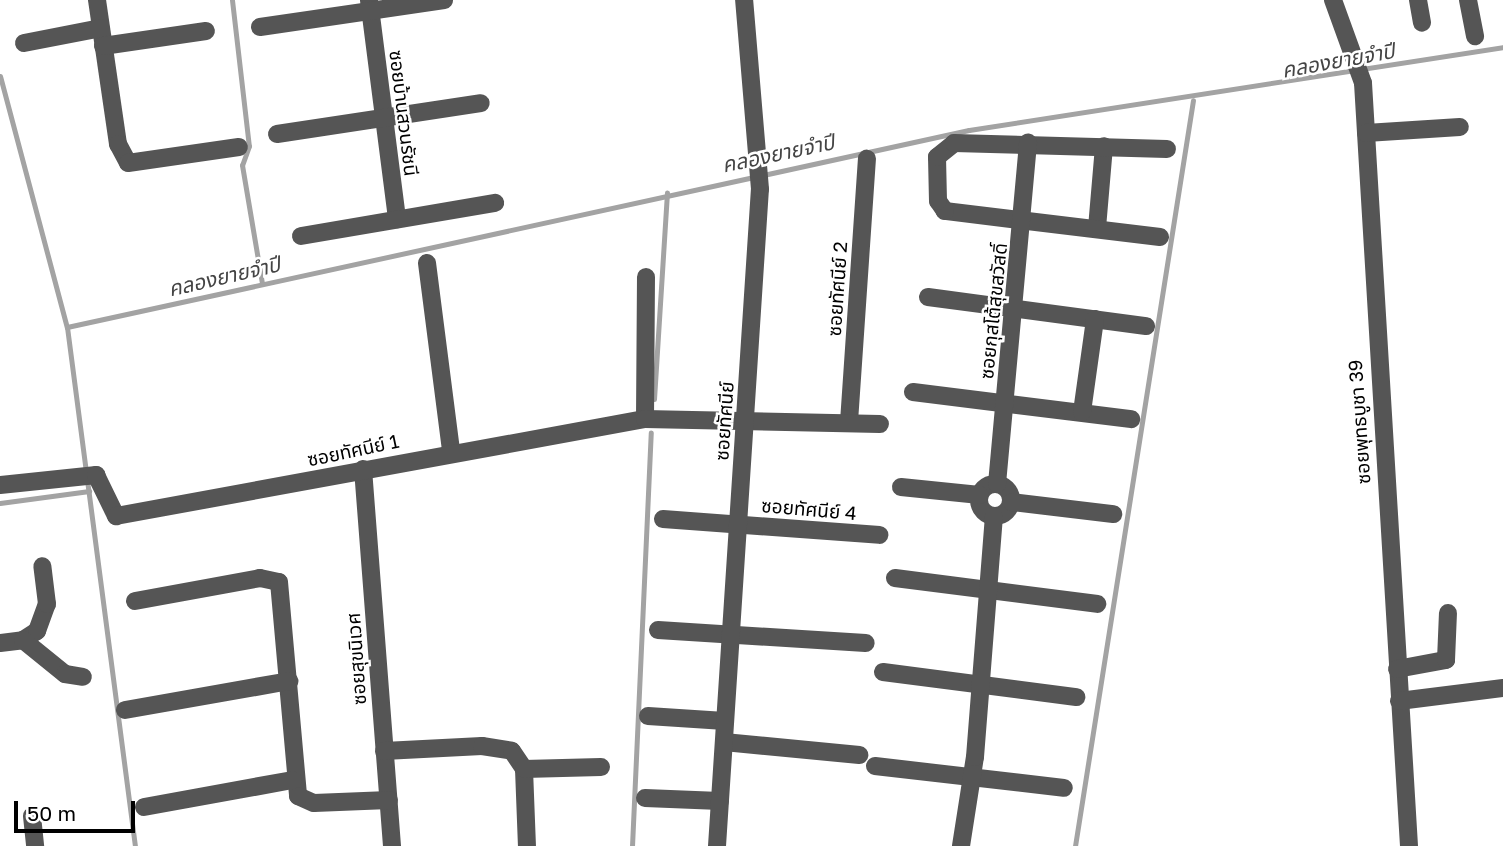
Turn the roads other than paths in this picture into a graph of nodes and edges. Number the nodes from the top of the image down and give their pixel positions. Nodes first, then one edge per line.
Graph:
1 (97, 0) edge
2 (444, 0) edge
3 (744, 0) edge
4 (1333, 0) edge
5 (1418, 0) edge
6 (1468, 0) edge
7 (370, 6) edge
8 (1422, 23) dead end
9 (260, 27) dead end
10 (206, 31) dead end
11 (1475, 36) dead end
12 (102, 37) junction
13 (24, 43) dead end
14 (481, 103) dead end
15 (383, 118) junction
16 (1460, 127) dead end
17 (1366, 133) junction
18 (277, 134) dead end
19 (1028, 142) junction
20 (1104, 146) junction
21 (239, 147) dead end
22 (1167, 149) dead end
23 (867, 159) dead end
24 (495, 203) dead end
25 (397, 219) junction
26 (1023, 221) junction
27 (1097, 228) junction
28 (301, 236) dead end
29 (1160, 237) dead end
30 (428, 263) dead end
31 (646, 277) dead end
32 (928, 297) dead end
33 (1015, 308) junction
34 (1094, 319) junction
35 (1146, 326) dead end
36 (913, 391) dead end
37 (1004, 402) junction
38 (1082, 412) junction
39 (746, 418) junction
40 (645, 419) junction
41 (1131, 419) dead end
42 (849, 422) junction
43 (880, 424) dead end
44 (451, 451) junction
45 (364, 476) junction
46 (998, 484) junction
47 (0, 485) edge
48 (901, 486) dead end
49 (980, 495) junction
50 (1012, 502) junction
51 (1113, 514) dead end
52 (994, 517) junction
53 (663, 519) dead end
54 (737, 524) junction
55 (879, 535) dead end
56 (42, 566) dead end
57 (895, 578) dead end
58 (988, 592) junction
59 (135, 601) dead end
60 (1097, 604) dead end
61 (1448, 613) dead end
62 (658, 630) dead end
63 (728, 635) junction
64 (23, 640) junction
65 (0, 643) edge
66 (866, 643) dead end
67 (1397, 669) junction
68 (883, 672) dead end
69 (83, 677) dead end
70 (289, 681) junction
71 (981, 684) junction
72 (1503, 688) edge
73 (1076, 697) dead end
74 (1399, 701) junction
75 (125, 710) dead end
76 (648, 716) dead end
77 (724, 721) junction
78 (724, 742) junction
79 (384, 751) junction
80 (859, 755) dead end
81 (875, 766) dead end
82 (601, 767) dead end
83 (524, 769) junction
84 (973, 774) junction
85 (293, 780) junction
86 (1064, 788) dead end
87 (645, 798) dead end
88 (389, 800) junction
89 (720, 801) junction
90 (144, 807) dead end
91 (32, 816) dead end
92 (36, 846) edge
93 (393, 846) edge
94 (527, 846) edge
95 (718, 846) edge
96 (961, 846) edge
97 (1409, 846) edge

1 - 12 street
2 - 7 street
3 - 39 street, ซอยทัศนีย์
4 - 17 street, ซอยพุทธบูชา 39
5 - 8 street
6 - 11 street
7 - 9 street
7 - 15 street, ซอยบ้านสวนรัชนี
10 - 12 street
12 - 13 street
12 - 21 street
14 - 15 street
15 - 18 street
15 - 25 street, ซอยบ้านสวนรัชนี
16 - 17 street
17 - 67 street, ซอยพุทธบูชา 39
19 - 20 street
19 - 26 street, ซอยกุสโต้สุขสวัสดิ์
19 - 26 street
20 - 22 street
20 - 27 street
23 - 42 street, ซอยทัศนีย์ 2
24 - 25 street
25 - 28 street
26 - 27 street
26 - 33 street, ซอยกุสโต้สุขสวัสดิ์
27 - 29 street
30 - 44 street
31 - 40 street
32 - 33 street
33 - 34 street
33 - 37 street, ซอยกุสโต้สุขสวัสดิ์
34 - 35 street
34 - 38 street
36 - 37 street
37 - 38 street
37 - 46 street, ซอยกุสโต้สุขสวัสดิ์
38 - 41 street
39 - 40 street, ซอยทัศนีย์ 1
39 - 42 street
39 - 54 street, ซอยทัศนีย์
40 - 44 street, ซอยทัศนีย์ 1
42 - 43 street
44 - 45 street, ซอยทัศนีย์ 1
45 - 47 street, ซอยทัศนีย์ 1
45 - 79 street, ซอยสุขนิเวศ
46 - 49 street
46 - 50 street
48 - 49 street
49 - 52 street
50 - 51 street
50 - 52 street
52 - 58 street
53 - 54 street, ซอยทัศนีย์ 4
54 - 55 street, ซอยทัศนีย์ 4
54 - 63 street, ซอยทัศนีย์
56 - 64 street
57 - 58 street
58 - 60 street
58 - 71 street
59 - 70 street
61 - 67 street
62 - 63 street
63 - 66 street
63 - 77 street, ซอยทัศนีย์
64 - 65 street
64 - 69 street
67 - 74 street, ซอยพุทธบูชา 39
68 - 71 street
70 - 75 street
70 - 85 street
71 - 73 street
71 - 84 street
72 - 74 street
74 - 97 street, ซอยพุทธบูชา 39
76 - 77 street
77 - 78 street, ซอยทัศนีย์
78 - 80 street
78 - 89 street, ซอยทัศนีย์
79 - 83 street
79 - 88 street, ซอยสุขนิเวศ
81 - 84 street
82 - 83 street
83 - 94 street
84 - 86 street
84 - 96 street
85 - 88 street
85 - 90 street
87 - 89 street
88 - 93 street, ซอยสุขนิเวศ
89 - 95 street, ซอยทัศนีย์
91 - 92 street

